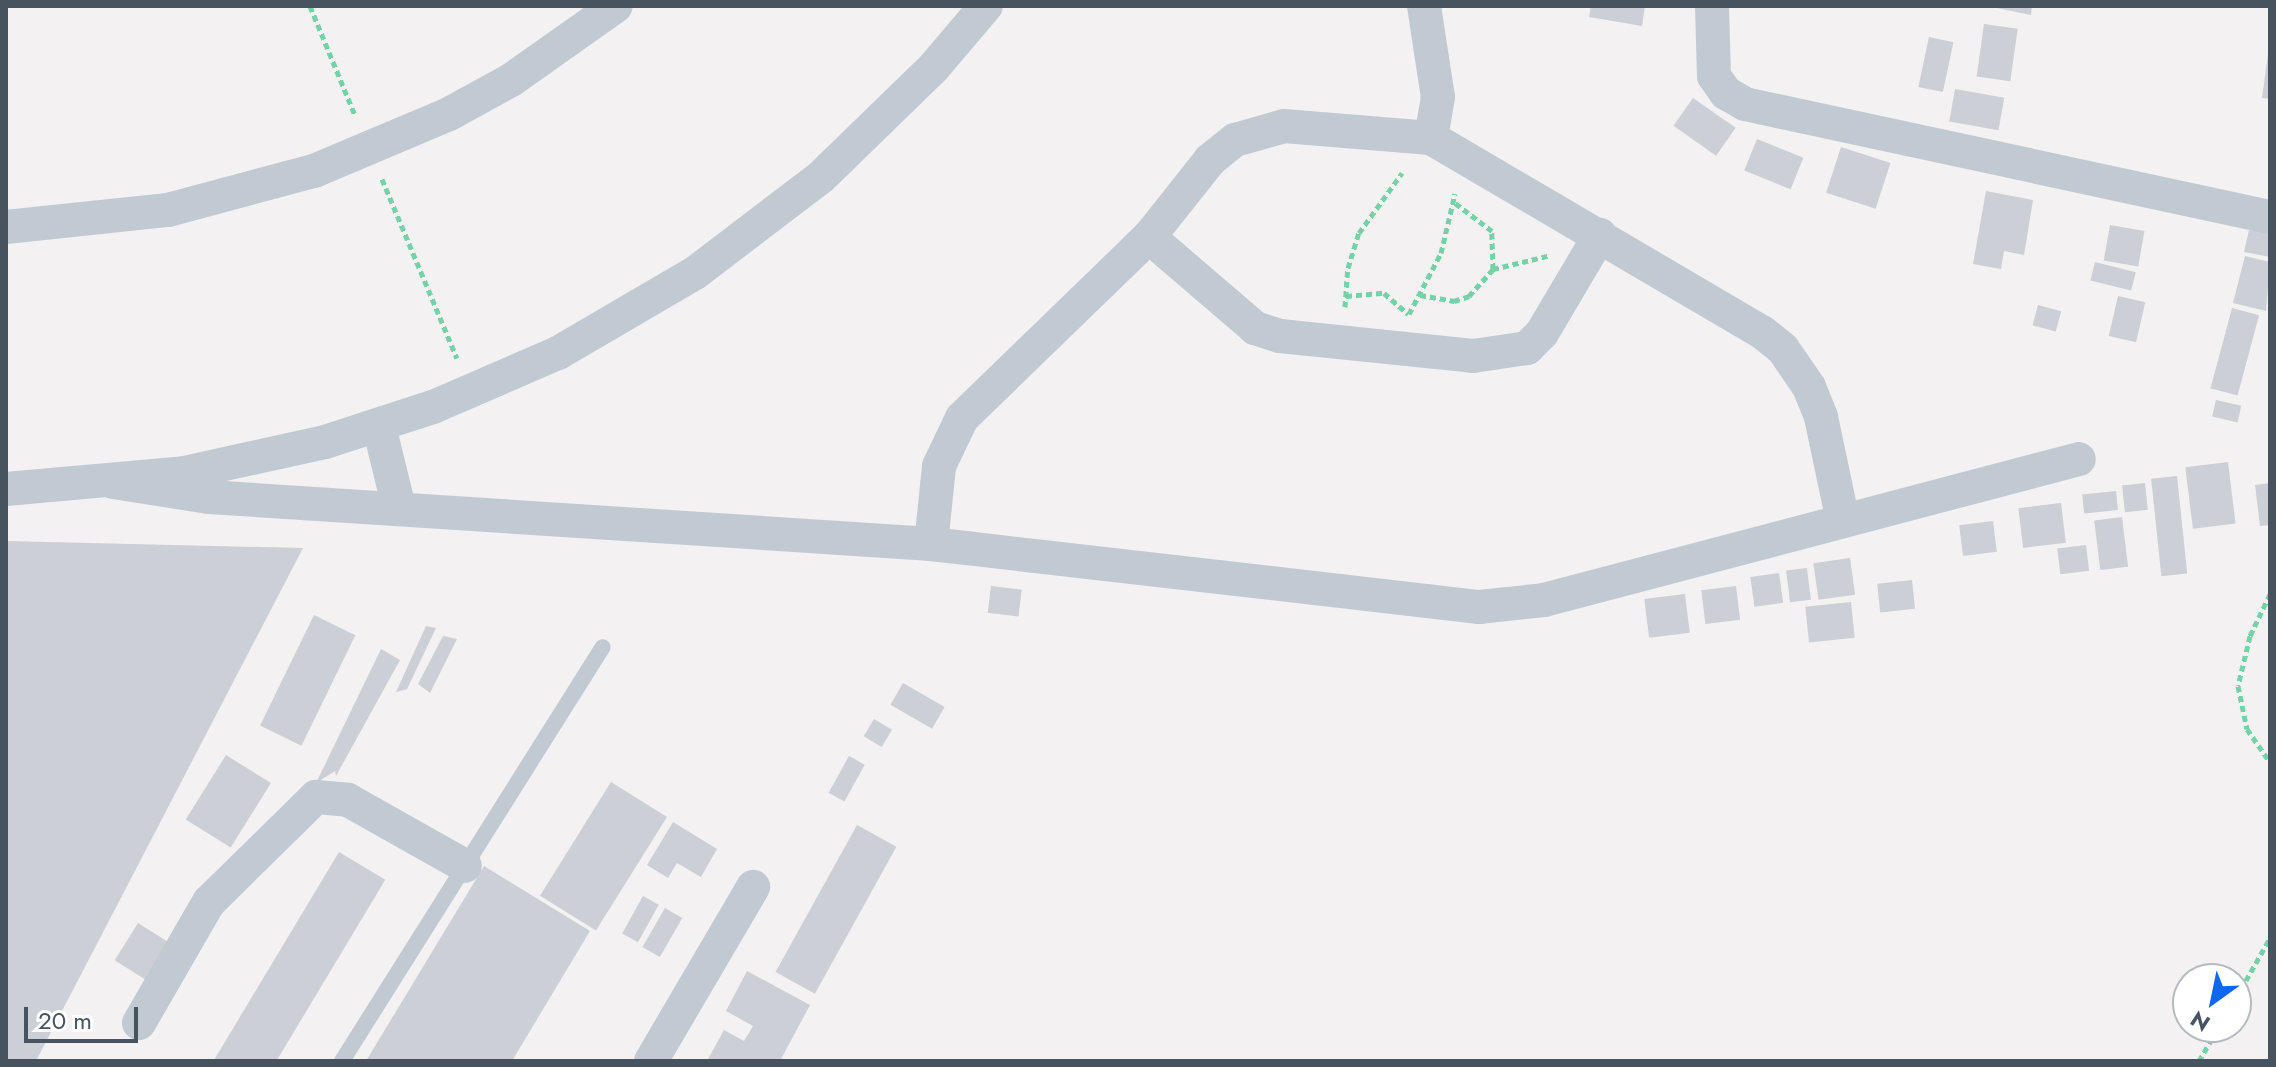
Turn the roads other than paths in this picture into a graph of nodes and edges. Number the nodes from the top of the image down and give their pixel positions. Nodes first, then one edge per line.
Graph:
1 (616, 6) edge
2 (986, 6) edge
3 (1424, 6) edge
4 (1712, 6) edge
5 (1444, 144) junction
6 (2270, 217) edge
7 (6, 227) edge
8 (1600, 235) junction
9 (1149, 237) junction
10 (379, 426) junction
11 (2079, 459) dead end
12 (113, 482) junction
13 (6, 489) edge
14 (399, 508) junction
15 (1843, 521) junction
16 (931, 544) junction
17 (603, 647) dead end
18 (465, 866) junction
19 (753, 887) dead end
20 (139, 1023) dead end
21 (342, 1061) edge
22 (651, 1061) edge

1 - 7 street
2 - 10 street
3 - 5 street
4 - 6 street
5 - 8 street
5 - 9 street
8 - 9 street
8 - 15 street
9 - 16 street
10 - 12 street
10 - 14 street
11 - 15 street
12 - 13 street
12 - 14 street
14 - 16 street
15 - 16 street
17 - 18 lane
18 - 20 street
18 - 21 lane
19 - 22 street

